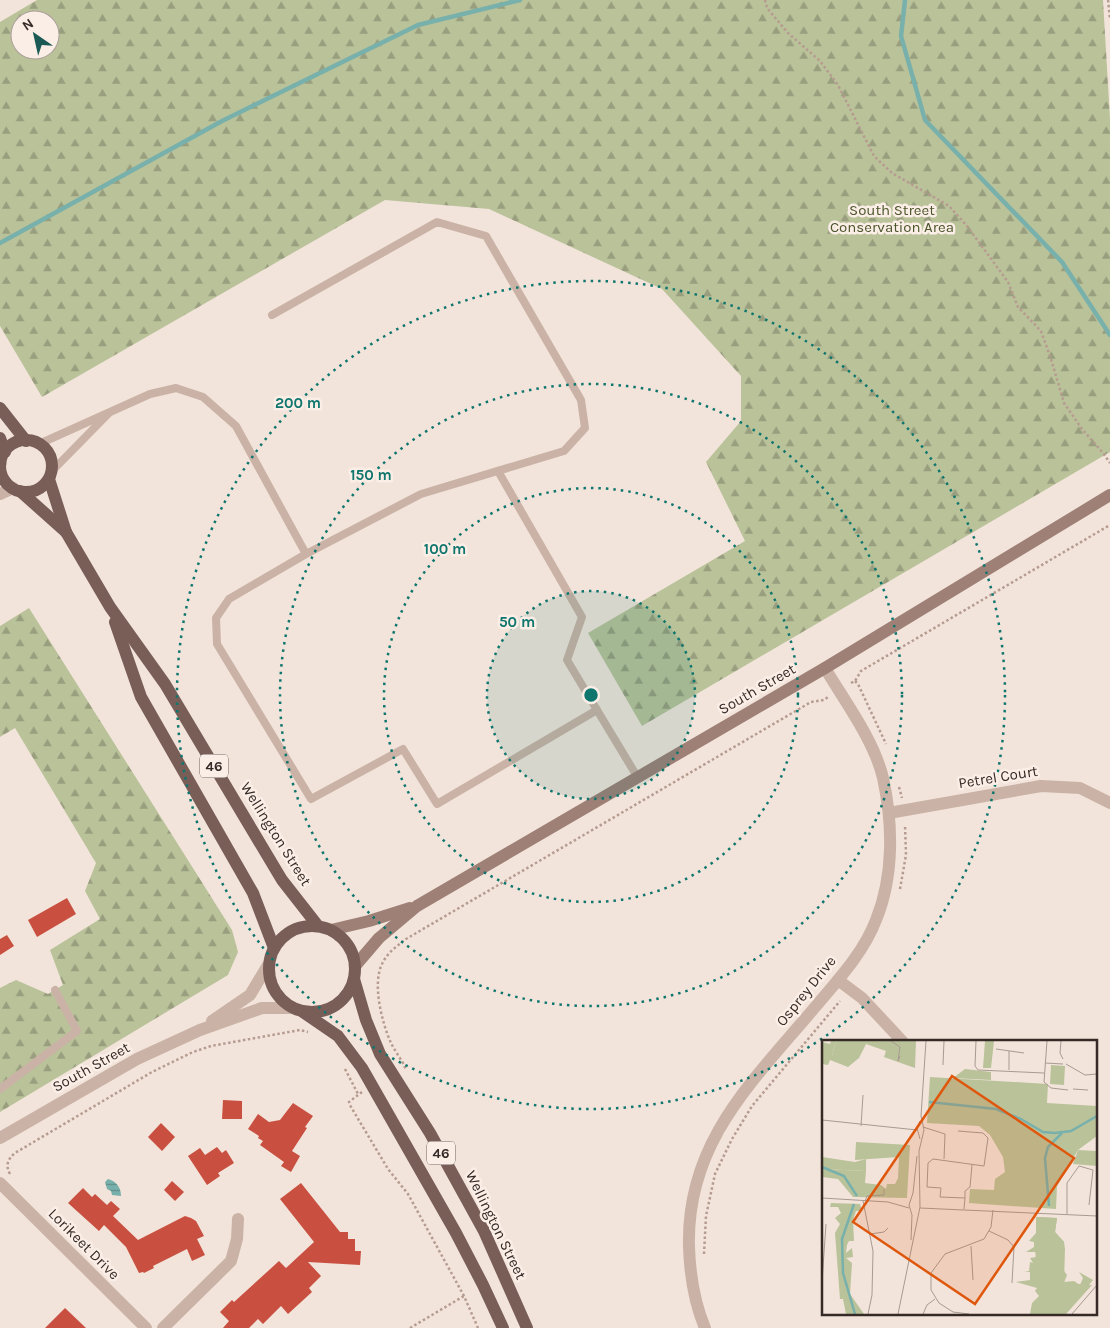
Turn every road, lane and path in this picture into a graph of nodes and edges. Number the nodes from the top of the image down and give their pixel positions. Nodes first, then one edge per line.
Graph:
1 (764, 0) edge
2 (1108, 0) edge
3 (1110, 19) edge
4 (272, 315) dead end
5 (0, 408) edge
6 (112, 410) junction
7 (0, 438) edge
8 (32, 442) junction
9 (2, 460) edge
10 (1110, 463) edge
11 (498, 471) junction
12 (50, 475) junction
13 (16, 490) junction
14 (0, 494) edge
15 (1110, 495) edge
16 (1110, 525) edge
17 (66, 532) junction
18 (306, 554) junction
19 (110, 608) junction
20 (825, 668) junction
21 (851, 683) dead end
22 (828, 697) dead end
23 (597, 710) junction
24 (638, 778) junction
25 (1110, 804) edge
26 (889, 813) junction
27 (417, 906) junction
28 (318, 926) junction
29 (331, 930) junction
30 (274, 948) junction
31 (268, 965) junction
32 (355, 972) junction
33 (838, 980) junction
34 (55, 990) dead end
35 (840, 1001) dead end
36 (298, 1010) junction
37 (200, 1030) junction
38 (308, 1032) dead end
39 (901, 1040) edge
40 (342, 1063) dead end
41 (402, 1069) dead end
42 (0, 1089) edge
43 (0, 1138) edge
44 (3, 1181) edge
45 (238, 1219) dead end
46 (703, 1257) dead end
47 (464, 1296) junction
48 (146, 1328) edge
49 (163, 1328) edge
50 (410, 1328) edge
51 (478, 1328) edge
52 (503, 1328) edge
53 (527, 1328) edge
54 (705, 1328) edge

1 - 10 path
2 - 3 path
4 - 11 lane
5 - 8 main road, 46
6 - 8 lane
6 - 12 lane
6 - 18 lane
7 - 9 main road, 46
8 - 9 main road
8 - 12 main road, 46
9 - 13 main road, 46
11 - 18 lane
11 - 23 lane
12 - 13 main road
12 - 17 main road, Wellington Street / 46
13 - 14 street
13 - 17 main road, Wellington Street / 46
15 - 20 street, South Street
16 - 21 path
17 - 19 main road, Wellington Street / 46
18 - 23 lane
19 - 28 main road, Wellington Street / 46
19 - 30 main road, Wellington Street / 46
20 - 24 street, South Street
20 - 26 street, Osprey Drive
22 - 41 path
23 - 24 lane
24 - 27 street, South Street
25 - 26 street, Petrel Court
26 - 33 street, Osprey Drive
27 - 29 street, South Street
27 - 32 street, South Street
28 - 29 main road, Wellington Street / 46
28 - 30 main road, Wellington Street / 46
29 - 32 main road, Wellington Street / 46
30 - 31 main road, Wellington Street / 46
31 - 36 main road, 46
31 - 37 street, South Street
32 - 36 main road
32 - 53 main road, Wellington Street / 46
33 - 39 street
33 - 54 street, Osprey Drive
34 - 42 lane
35 - 46 path
36 - 37 street, South Street
36 - 52 main road, 46
37 - 43 street, South Street
38 - 44 path
40 - 47 path
44 - 48 street, Lorikeet Drive
45 - 49 street
47 - 50 path
47 - 51 path

